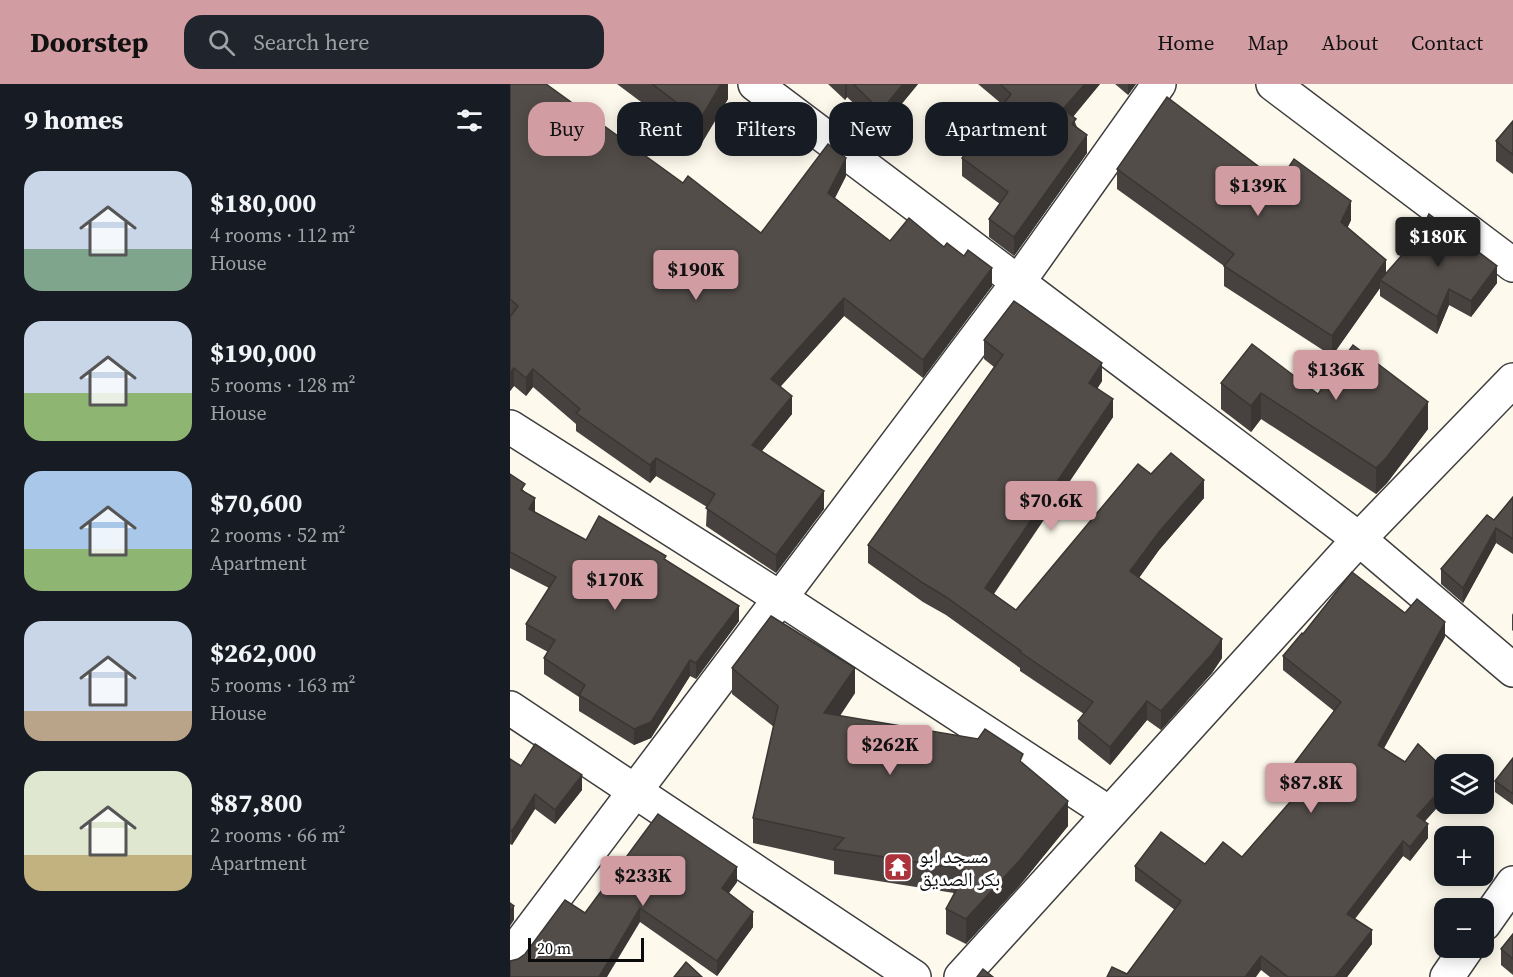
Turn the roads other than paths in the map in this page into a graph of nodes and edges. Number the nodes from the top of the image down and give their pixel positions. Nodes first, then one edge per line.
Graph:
1 (755, 84) edge
2 (1159, 84) edge
3 (1273, 84) edge
4 (1513, 266) edge
5 (1018, 281) junction
6 (1513, 380) edge
7 (510, 427) edge
8 (1359, 539) junction
9 (780, 598) junction
10 (1513, 670) edge
11 (510, 708) edge
12 (636, 792) junction
13 (1109, 813) junction
14 (1513, 882) edge
15 (1494, 910) edge
16 (510, 957) edge
17 (1460, 958) edge
18 (914, 977) edge
19 (961, 977) edge
20 (1447, 977) edge

1 - 5 street
2 - 5 street
3 - 4 street
5 - 8 street
5 - 9 street
6 - 8 street
7 - 9 street
8 - 10 street
8 - 13 street
9 - 12 street
9 - 13 street
11 - 12 street
12 - 16 street
12 - 18 street
13 - 19 street
14 - 15 street
17 - 20 street

